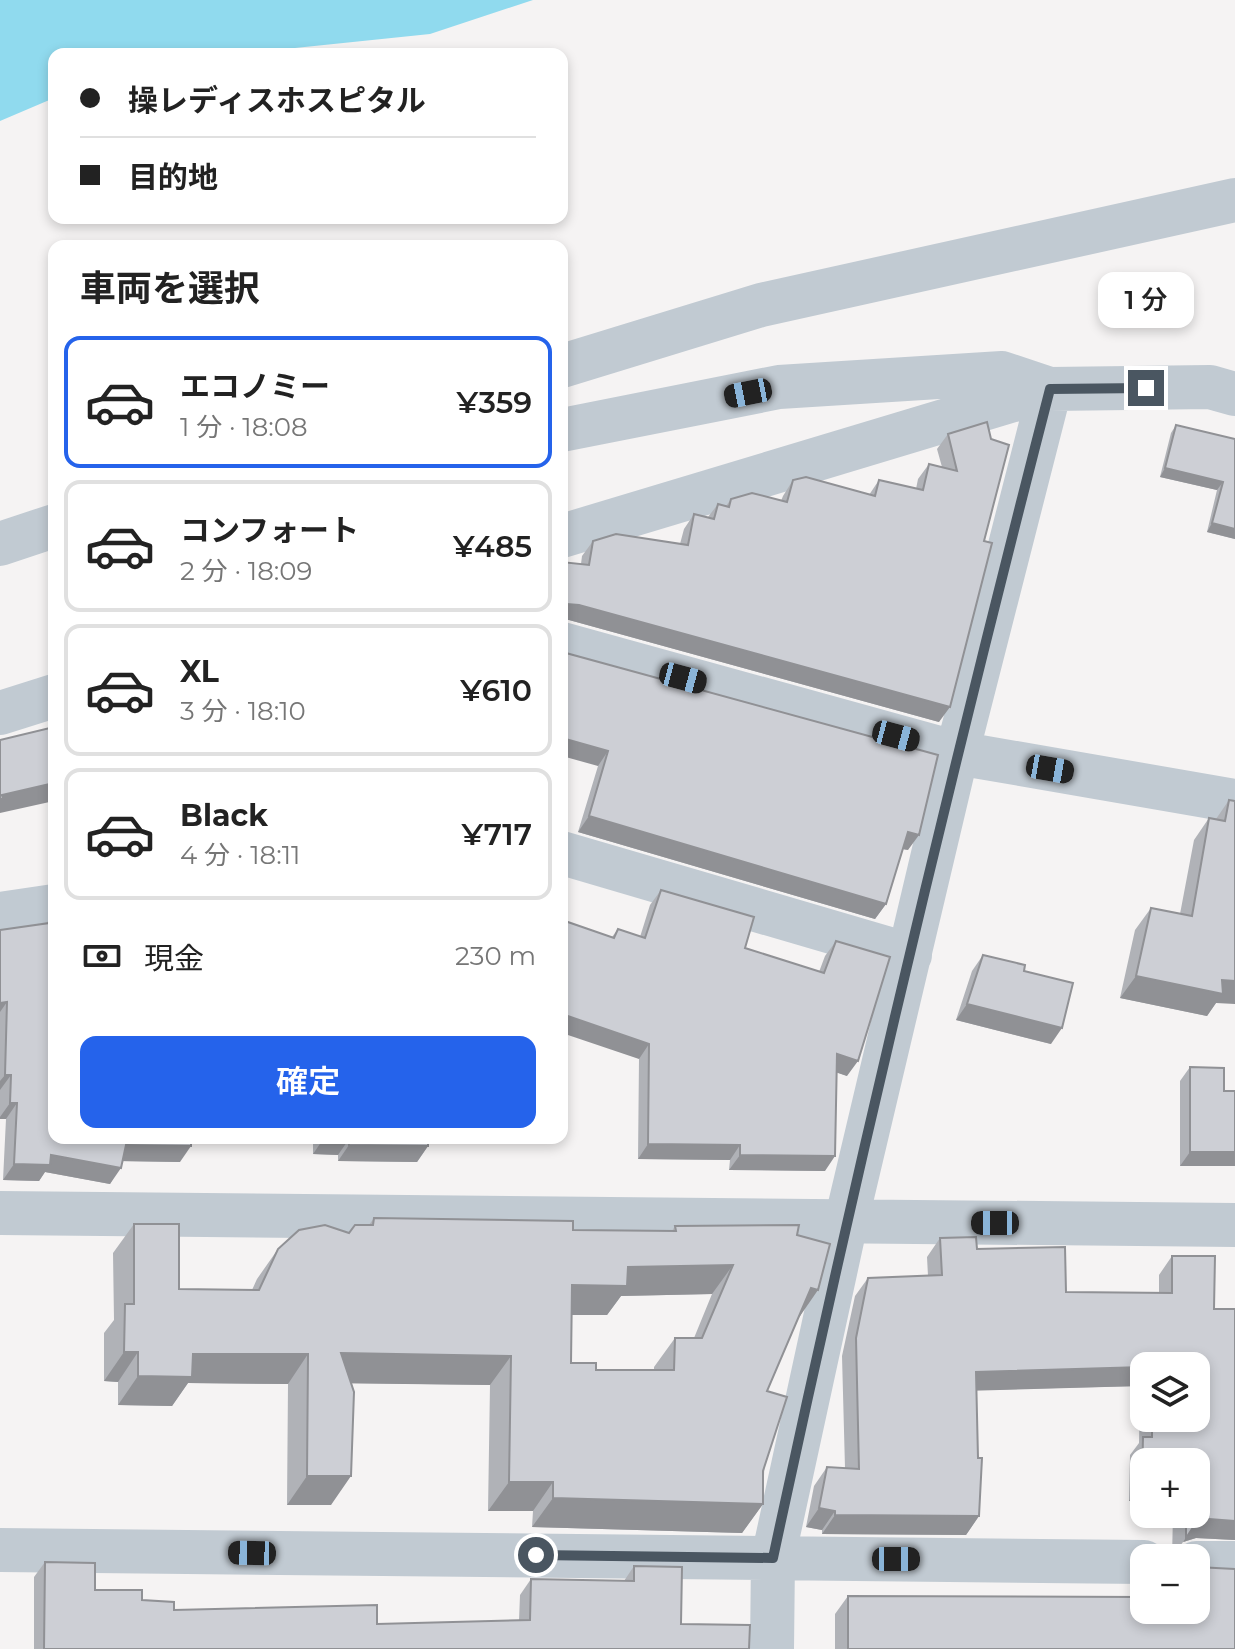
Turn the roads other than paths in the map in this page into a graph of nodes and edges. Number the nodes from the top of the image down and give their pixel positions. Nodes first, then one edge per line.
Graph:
1 (1235, 200) edge
2 (568, 364) edge
3 (1050, 389) junction
4 (1235, 394) edge
5 (568, 429) edge
6 (48, 528) edge
7 (568, 534) edge
8 (0, 544) edge
9 (568, 646) edge
10 (48, 698) edge
11 (0, 713) edge
12 (957, 753) junction
13 (1235, 801) edge
14 (568, 855) edge
15 (48, 907) edge
16 (0, 914) edge
17 (910, 955) junction
18 (0, 1213) edge
19 (846, 1222) junction
20 (1235, 1225) edge
21 (0, 1550) edge
22 (773, 1558) junction
23 (1130, 1562) edge
24 (1210, 1563) edge
25 (1235, 1563) edge
26 (772, 1649) edge

1 - 2 street
3 - 4 street
3 - 5 street
3 - 7 street
3 - 12 street
6 - 8 street
9 - 12 street
10 - 11 street
12 - 13 street
12 - 17 street
14 - 17 street
15 - 16 street
17 - 19 street
18 - 19 street
19 - 20 street
19 - 22 street
21 - 22 street
22 - 23 street
22 - 26 street
24 - 25 street

